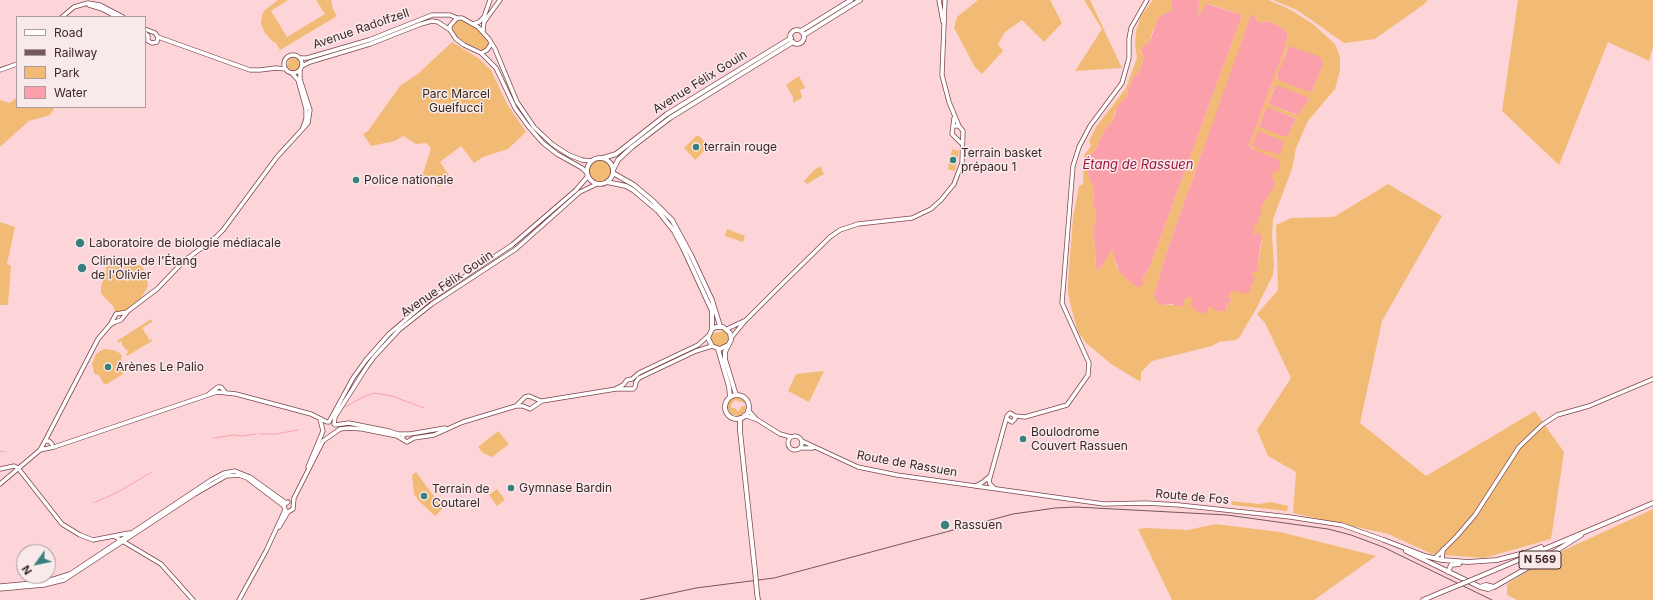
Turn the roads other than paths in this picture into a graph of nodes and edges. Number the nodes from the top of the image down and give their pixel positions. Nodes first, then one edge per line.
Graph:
1 (499, 0) edge
2 (850, 0) edge
3 (860, 0) edge
4 (939, 0) edge
5 (945, 0) edge
6 (1147, 0) edge
7 (490, 1) edge
8 (494, 6) junction
9 (63, 16) edge
10 (119, 16) edge
11 (457, 18) junction
12 (473, 24) junction
13 (944, 27) junction
14 (146, 30) edge
15 (450, 30) junction
16 (483, 32) junction
17 (152, 33) junction
18 (803, 33) junction
19 (146, 35) edge
20 (158, 39) junction
21 (792, 40) junction
22 (491, 44) junction
23 (481, 53) junction
24 (300, 58) junction
25 (284, 62) junction
26 (16, 64) edge
27 (302, 66) junction
28 (273, 68) junction
29 (286, 69) junction
30 (0, 70) edge
31 (300, 71) junction
32 (292, 73) junction
33 (954, 115) junction
34 (954, 126) junction
35 (959, 126) junction
36 (300, 131) junction
37 (962, 134) junction
38 (956, 137) junction
39 (962, 145) junction
40 (603, 158) junction
41 (592, 161) junction
42 (613, 171) junction
43 (587, 174) junction
44 (607, 182) junction
45 (597, 184) junction
46 (122, 315) junction
47 (115, 316) junction
48 (118, 321) junction
49 (746, 321) junction
50 (110, 325) junction
51 (720, 326) junction
52 (712, 329) junction
53 (727, 329) junction
54 (708, 336) junction
55 (731, 338) junction
56 (728, 345) junction
57 (712, 346) junction
58 (718, 349) junction
59 (632, 378) junction
60 (1653, 379) edge
61 (636, 382) junction
62 (626, 383) junction
63 (616, 389) junction
64 (630, 389) junction
65 (736, 395) junction
66 (730, 397) junction
67 (534, 398) junction
68 (523, 400) junction
69 (542, 401) junction
70 (535, 405) junction
71 (516, 406) junction
72 (524, 406) junction
73 (748, 410) junction
74 (742, 416) junction
75 (319, 418) junction
76 (734, 418) junction
77 (756, 419) junction
78 (1007, 419) junction
79 (1013, 419) junction
80 (328, 422) junction
81 (335, 425) junction
82 (1005, 425) junction
83 (446, 428) junction
84 (323, 429) junction
85 (740, 431) junction
86 (336, 432) junction
87 (49, 434) junction
88 (404, 434) junction
89 (410, 434) junction
90 (780, 434) junction
91 (329, 436) junction
92 (791, 437) junction
93 (402, 439) junction
94 (410, 440) junction
95 (802, 441) junction
96 (787, 443) junction
97 (51, 444) junction
98 (45, 445) junction
99 (800, 448) junction
100 (818, 449) junction
101 (18, 468) junction
102 (0, 469) edge
103 (991, 475) junction
104 (0, 484) edge
105 (976, 486) junction
106 (995, 489) junction
107 (1653, 502) edge
108 (293, 505) junction
109 (286, 506) junction
110 (133, 531) junction
111 (1585, 531) junction
112 (114, 536) junction
113 (1384, 540) junction
114 (122, 541) junction
115 (1555, 543) junction
116 (1443, 549) junction
117 (1434, 558) junction
118 (1442, 560) junction
119 (1483, 562) junction
120 (1436, 566) junction
121 (1448, 572) junction
122 (0, 587) edge
123 (193, 600) edge
124 (239, 600) edge
125 (758, 600) edge
126 (1423, 600) edge

1 - 8 main road
2 - 18 main road, Avenue Félix Gouin
3 - 18 main road, Avenue Félix Gouin
4 - 13 main road
5 - 13 main road
6 - 79 main road
7 - 8 main road
7 - 12 main road
8 - 16 main road
9 - 10 main road
11 - 12 main road, Avenue Radolfzell
11 - 15 main road
11 - 24 main road, Avenue Radolfzell
12 - 16 main road, Avenue Radolfzell
13 - 33 main road
14 - 17 main road
15 - 23 main road, Avenue Radolfzell
15 - 27 main road, Avenue Radolfzell
16 - 22 main road, Avenue Radolfzell
17 - 19 main road
17 - 20 main road
18 - 21 main road, Avenue Félix Gouin
18 - 21 main road, Avenue Félix Gouin
19 - 20 main road
20 - 28 main road
21 - 40 main road, Avenue Félix Gouin
21 - 42 main road, Avenue Félix Gouin
22 - 23 main road
22 - 41 main road, Avenue Radolfzell
23 - 43 main road, Avenue Radolfzell
24 - 25 main road
24 - 27 main road
25 - 28 main road
25 - 29 main road
26 - 30 main road
27 - 31 main road
28 - 29 main road
29 - 32 main road
31 - 32 main road
31 - 36 main road
32 - 36 main road
33 - 34 main road
33 - 35 main road
34 - 35 main road
34 - 38 main road
35 - 37 main road
36 - 46 main road
37 - 38 main road
37 - 39 main road
38 - 39 main road
39 - 49 main road
40 - 41 main road
40 - 42 main road
41 - 43 main road
42 - 44 main road
42 - 51 main road
43 - 45 main road
43 - 80 main road, Avenue Félix Gouin
44 - 45 main road
44 - 52 main road
45 - 81 main road, Avenue Félix Gouin
46 - 47 main road
46 - 48 main road
47 - 48 main road
47 - 50 main road
48 - 50 main road
49 - 53 main road
49 - 55 main road
50 - 87 main road
51 - 52 main road
51 - 53 main road
52 - 54 main road
53 - 55 main road
54 - 57 main road
54 - 59 main road
55 - 56 main road
56 - 58 main road
56 - 65 main road
57 - 58 main road
57 - 61 main road
58 - 66 main road
59 - 61 main road
59 - 62 main road
60 - 116 main road
61 - 64 main road
62 - 63 main road
62 - 64 main road
63 - 64 main road
63 - 69 main road
65 - 66 main road
65 - 73 main road
66 - 76 main road
67 - 68 main road
67 - 69 main road
67 - 70 main road
68 - 71 main road
68 - 72 main road
69 - 70 main road
70 - 72 main road
71 - 72 main road
71 - 83 main road
73 - 74 main road
73 - 77 main road
74 - 76 main road
74 - 77 main road
74 - 85 main road
75 - 80 main road
75 - 84 main road
75 - 97 main road
76 - 85 main road
77 - 90 main road
78 - 79 main road
78 - 79 main road
78 - 82 main road
79 - 82 main road
80 - 81 main road
80 - 84 main road
81 - 86 main road
81 - 88 main road
82 - 103 main road
83 - 89 main road
83 - 94 main road
84 - 91 main road
84 - 109 main road
85 - 125 main road, bridge
86 - 91 main road
86 - 93 main road
87 - 97 main road
87 - 98 main road
88 - 89 main road
88 - 93 main road
89 - 94 main road
90 - 92 main road
90 - 96 main road
91 - 108 main road
92 - 95 main road
92 - 96 main road
93 - 94 main road
95 - 99 main road
95 - 100 main road, Route de Rassuen
96 - 99 main road
97 - 98 main road
97 - 98 main road
98 - 101 main road
99 - 100 main road, Route de Rassuen
100 - 105 main road, Route de Rassuen
101 - 102 main road
101 - 104 main road
101 - 112 main road
103 - 105 main road
103 - 106 main road
105 - 106 main road, Route de Rassuen
106 - 113 main road, Route de Fos
107 - 111 main road, N 569
108 - 109 main road
108 - 109 main road
109 - 110 main road
109 - 114 main road
109 - 124 main road
110 - 112 main road
110 - 114 main road
111 - 115 main road, N 569
111 - 121 main road, N 569
112 - 114 main road
113 - 117 main road
113 - 120 main road
114 - 122 main road
114 - 123 main road
115 - 119 main road
115 - 126 main road, N 569, bridge
116 - 117 main road
116 - 118 main road
117 - 118 main road
117 - 120 main road
118 - 119 main road
118 - 120 main road
118 - 121 main road
119 - 121 main road
120 - 121 main road

